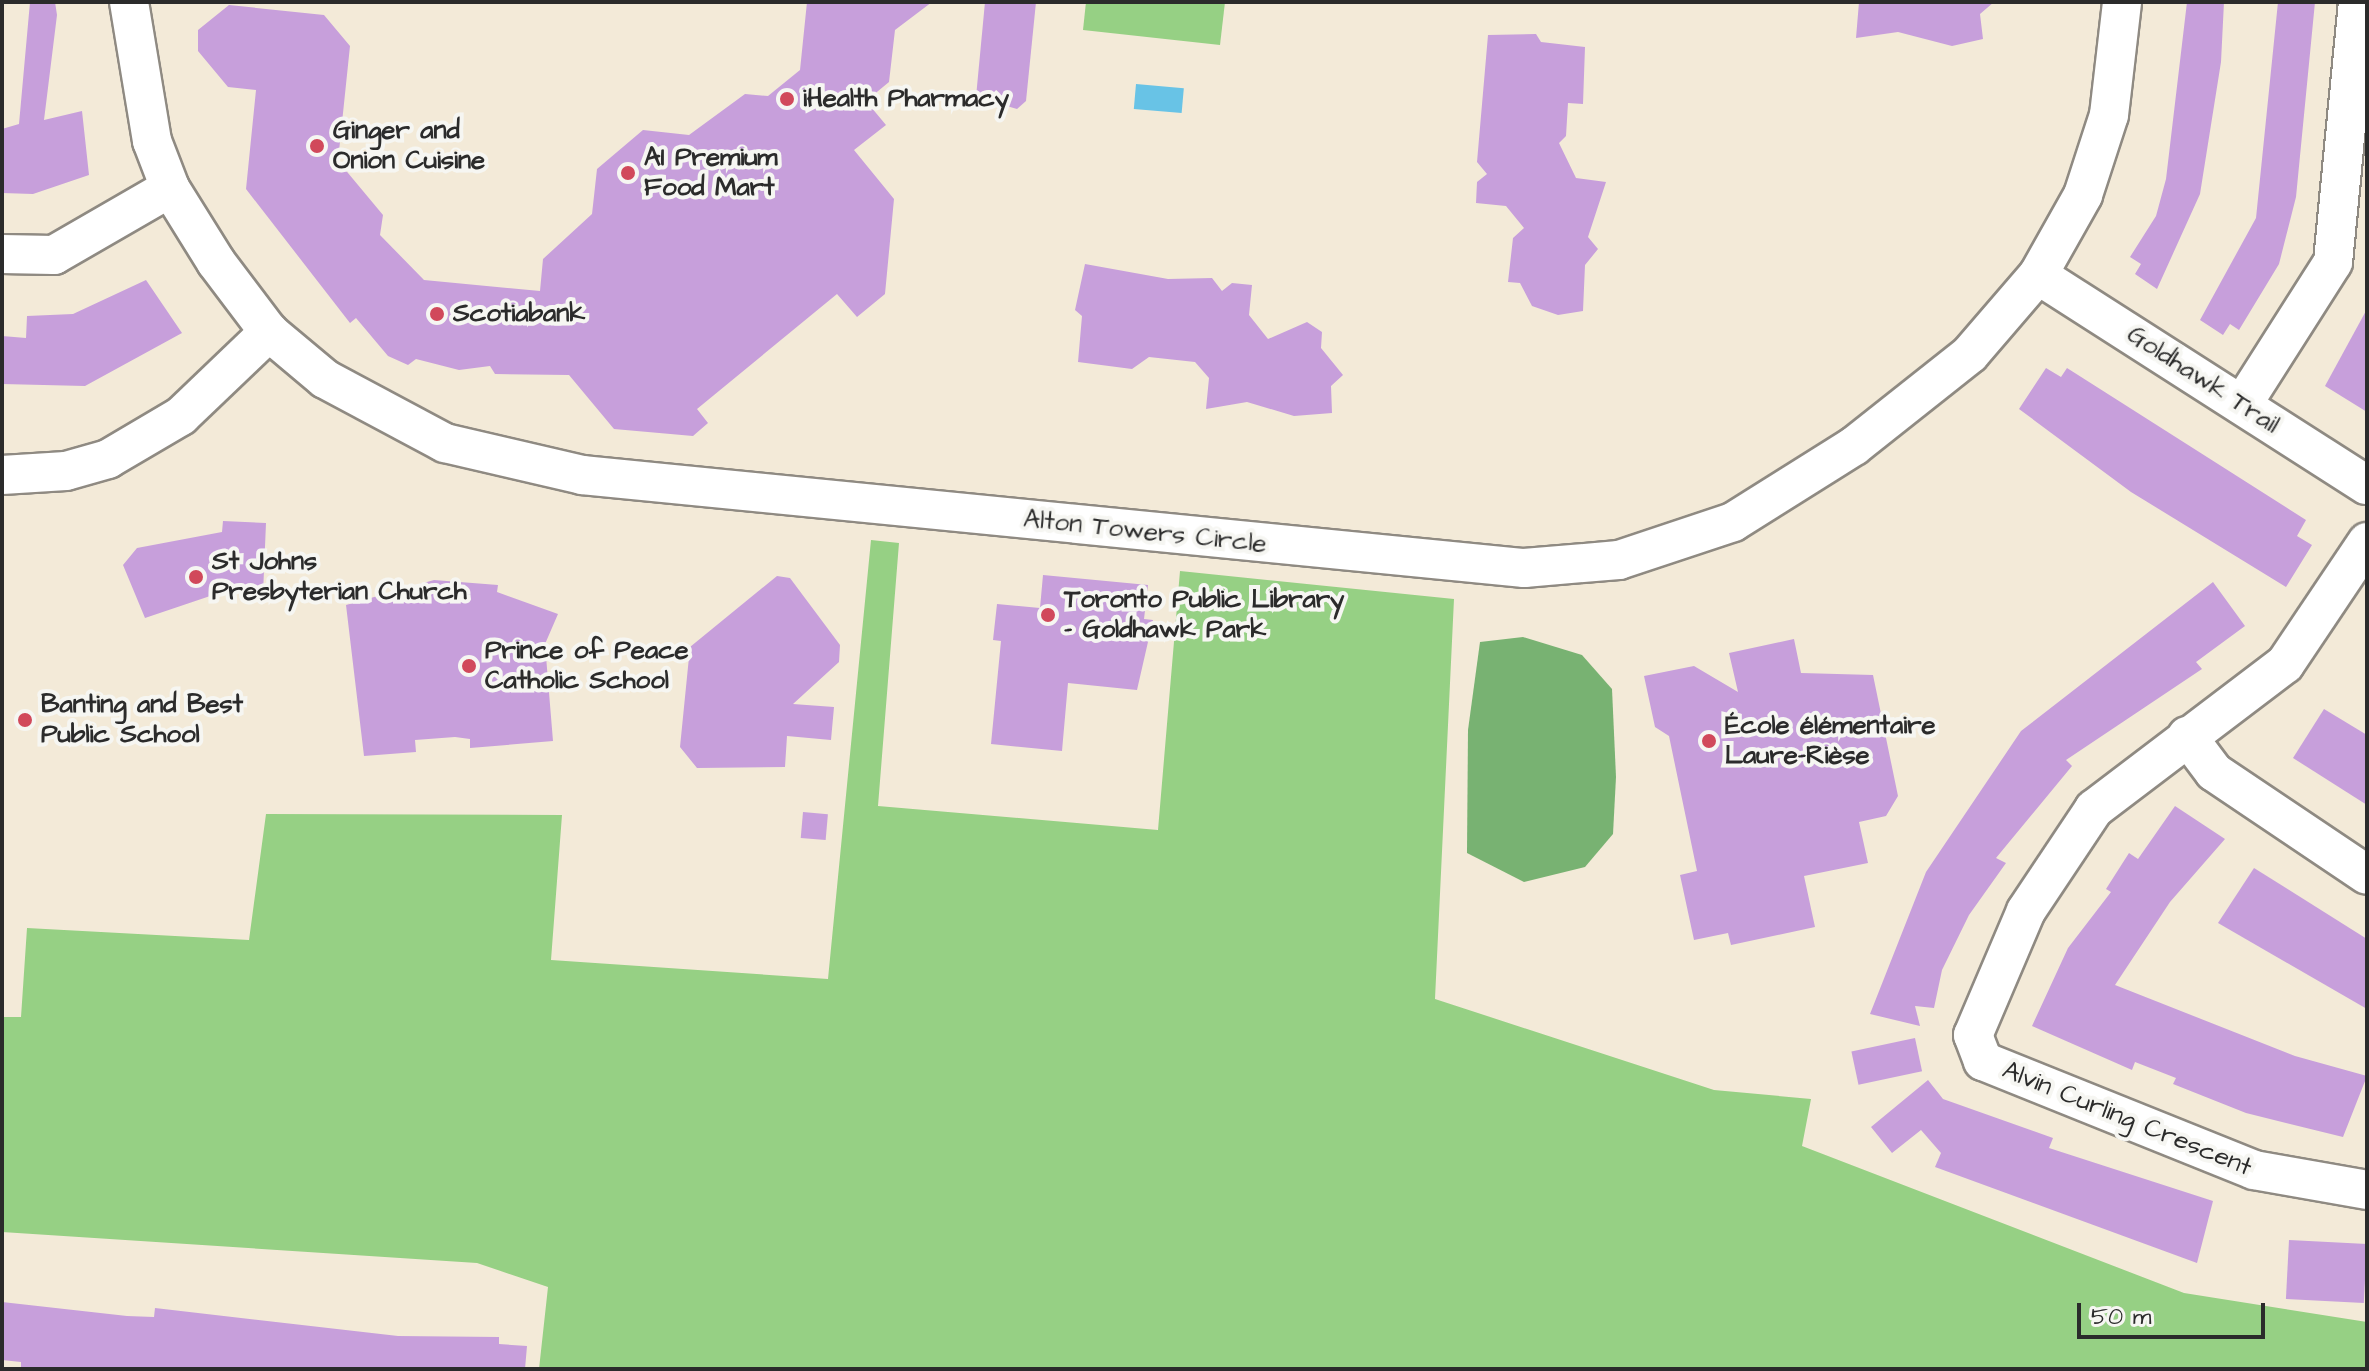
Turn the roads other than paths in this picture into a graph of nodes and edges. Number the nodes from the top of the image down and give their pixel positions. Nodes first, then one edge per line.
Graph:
1 (129, 2) edge
2 (2122, 2) edge
3 (2358, 2) edge
4 (170, 188) junction
5 (2, 254) edge
6 (2038, 275) junction
7 (269, 332) junction
8 (2242, 405) junction
9 (2, 475) edge
10 (2367, 485) edge
11 (2367, 542) edge
12 (2187, 736) junction
13 (2367, 875) edge
14 (2367, 1190) edge

1 - 4 street, Alton Towers Circle
2 - 6 street, Alton Towers Circle
3 - 8 street
4 - 5 street
4 - 7 street, Alton Towers Circle
6 - 7 street, Alton Towers Circle
6 - 8 street, Goldhawk Trail
7 - 9 street
8 - 10 street, Goldhawk Trail
11 - 12 street, Alvin Curling Crescent
12 - 13 street
12 - 14 street, Alvin Curling Crescent

